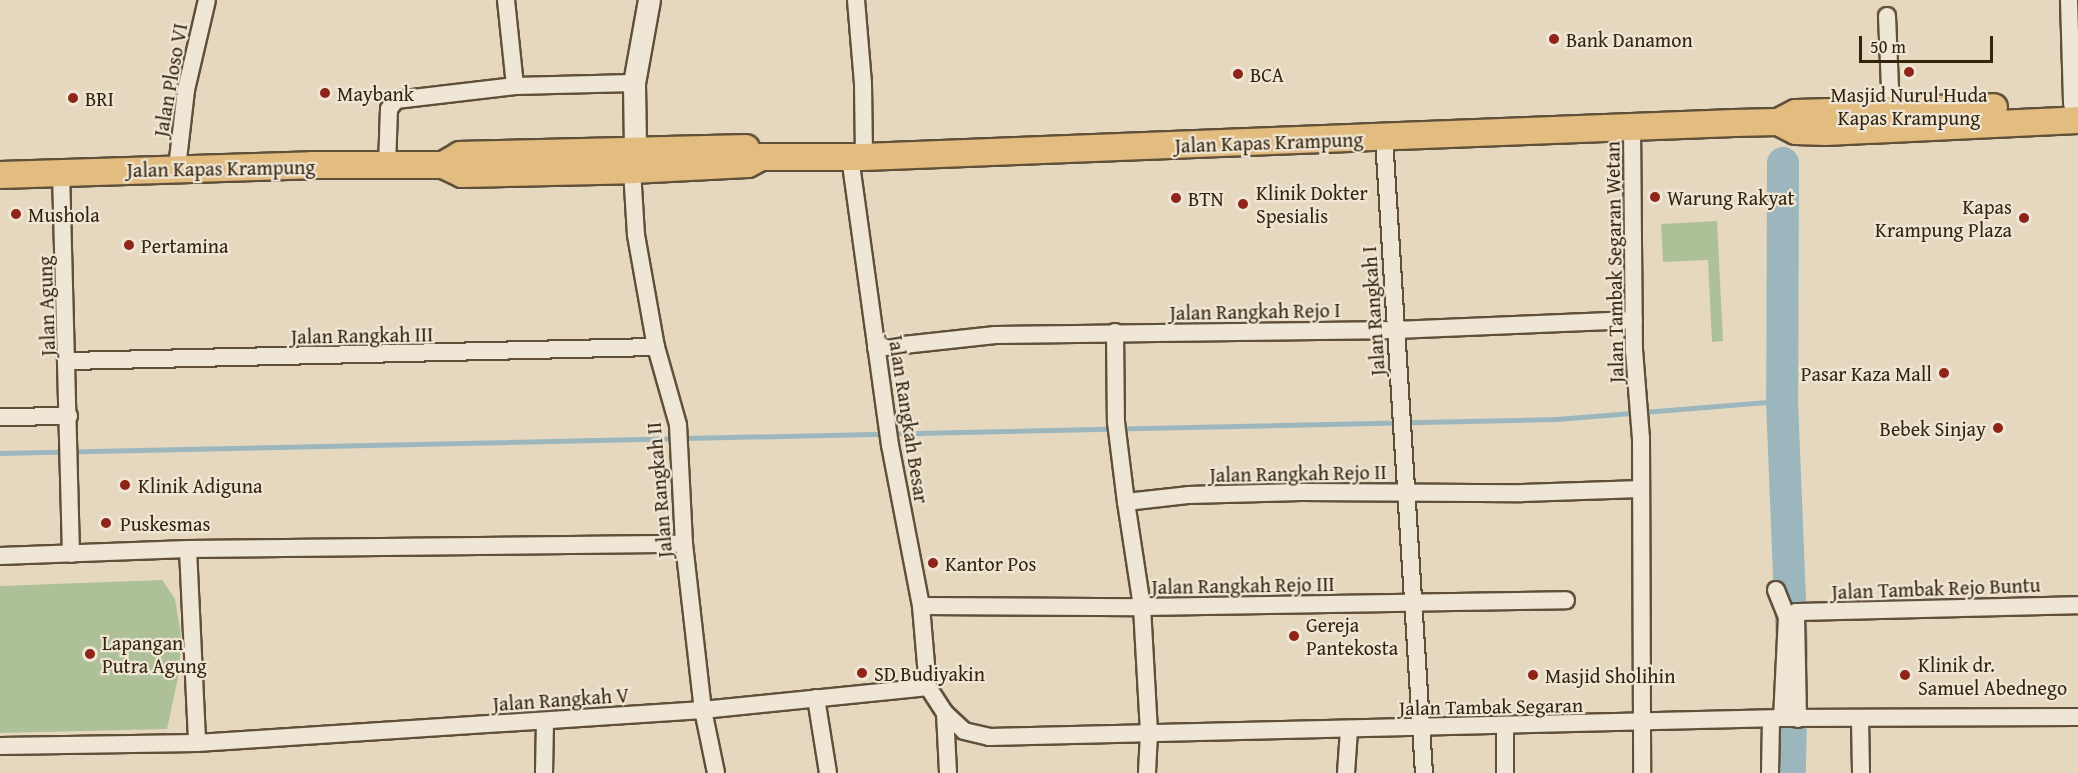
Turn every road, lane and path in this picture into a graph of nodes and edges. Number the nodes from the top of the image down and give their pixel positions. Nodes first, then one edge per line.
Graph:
1 (207, 0) edge
2 (506, 0) edge
3 (649, 0) edge
4 (856, 0) edge
5 (2069, 0) edge
6 (1887, 16) dead end
7 (634, 83) junction
8 (515, 86) junction
9 (1891, 110) junction
10 (2076, 110) edge
11 (1778, 122) junction
12 (1632, 128) junction
13 (1384, 138) junction
14 (857, 157) junction
15 (633, 159) junction
16 (387, 166) junction
17 (177, 168) junction
18 (61, 172) junction
19 (0, 175) edge
20 (1634, 320) junction
21 (1395, 330) junction
22 (1114, 332) junction
23 (656, 347) junction
24 (876, 348) junction
25 (69, 361) junction
26 (69, 416) junction
27 (0, 417) edge
28 (1641, 489) junction
29 (1406, 492) junction
30 (1126, 502) junction
31 (684, 544) junction
32 (188, 549) junction
33 (71, 554) junction
34 (0, 556) edge
35 (1776, 590) dead end
36 (1566, 600) dead end
37 (1413, 603) junction
38 (2078, 605) edge
39 (921, 606) junction
40 (1142, 607) junction
41 (927, 687) junction
42 (816, 698) junction
43 (703, 710) junction
44 (945, 713) junction
45 (2078, 717) edge
46 (1783, 719) junction
47 (1860, 719) junction
48 (545, 721) junction
49 (1642, 723) junction
50 (1505, 727) junction
51 (1421, 729) junction
52 (1349, 730) junction
53 (1149, 733) junction
54 (197, 743) junction
55 (0, 746) edge
56 (544, 773) edge
57 (716, 773) edge
58 (828, 773) edge
59 (948, 773) edge
60 (1147, 773) edge
61 (1346, 773) edge
62 (1424, 773) edge
63 (1505, 773) edge
64 (1642, 773) edge
65 (1770, 773) edge
66 (1861, 773) edge

1 - 17 street, Jalan Ploso VI
2 - 8 street
3 - 7 street
4 - 14 street, Jalan Rangkah Besar
5 - 10 street
6 - 9 street
7 - 8 street
7 - 15 street
8 - 16 street
9 - 10 main road, Jalan Kapas Krampung
9 - 11 main road, Jalan Kapas Krampung
10 - 11 main road, Jalan Kapas Krampung
11 - 12 main road, Jalan Kapas Krampung
12 - 13 main road, Jalan Kapas Krampung
12 - 20 street, Jalan Tambak Segaran Wetan
13 - 14 main road, Jalan Kapas Krampung
13 - 21 street, Jalan Rangkah I
14 - 15 main road, Jalan Kapas Krampung
14 - 24 street, Jalan Rangkah Besar
15 - 16 main road, Jalan Kapas Krampung
15 - 23 street, Jalan Rangkah II
16 - 17 main road, Jalan Kapas Krampung
17 - 18 main road, Jalan Kapas Krampung
18 - 19 main road, Jalan Kapas Krampung
18 - 25 street, Jalan Agung
20 - 21 street, Jalan Rangkah Rejo I
20 - 28 street, Jalan Tambak Segaran Wetan
21 - 22 street, Jalan Rangkah Rejo I
21 - 29 street, Jalan Rangkah I
22 - 24 street, Jalan Rangkah Rejo I
22 - 30 street
23 - 25 street, Jalan Rangkah III
23 - 31 street, Jalan Rangkah II
24 - 39 street, Jalan Rangkah Besar
25 - 26 street, Jalan Agung
26 - 27 street
26 - 33 street, Jalan Agung
28 - 29 street, Jalan Rangkah Rejo II
28 - 49 street
29 - 30 street, Jalan Rangkah Rejo II
29 - 37 street
30 - 40 street
31 - 32 street
31 - 43 street, Jalan Rangkah II
32 - 33 street
32 - 54 street
33 - 34 street
35 - 46 street
36 - 37 street, Jalan Rangkah Rejo III
37 - 40 street, Jalan Rangkah Rejo III
37 - 51 street
38 - 46 street, Jalan Tambak Rejo Buntu
39 - 40 street, Jalan Rangkah Rejo III
39 - 41 street, Jalan Rangkah Besar
40 - 53 street
41 - 42 street, Jalan Rangkah V
41 - 44 street, Jalan Tambak Segaran
42 - 43 street, Jalan Rangkah V
42 - 58 street
43 - 48 street, Jalan Rangkah V
43 - 57 street, Jalan Rangkah II
44 - 53 street, Jalan Tambak Segaran
44 - 59 street
45 - 47 street, Jalan Tambak Segaran
46 - 47 street, Jalan Tambak Segaran
46 - 49 street, Jalan Tambak Segaran
46 - 65 street
47 - 66 street
48 - 54 street, Jalan Rangkah V
48 - 56 street
49 - 50 street, Jalan Tambak Segaran
49 - 64 street
50 - 51 street, Jalan Tambak Segaran
50 - 63 street
51 - 52 street, Jalan Tambak Segaran
51 - 62 street
52 - 53 street, Jalan Tambak Segaran
52 - 61 street
53 - 60 street
54 - 55 street, Jalan Rangkah V

